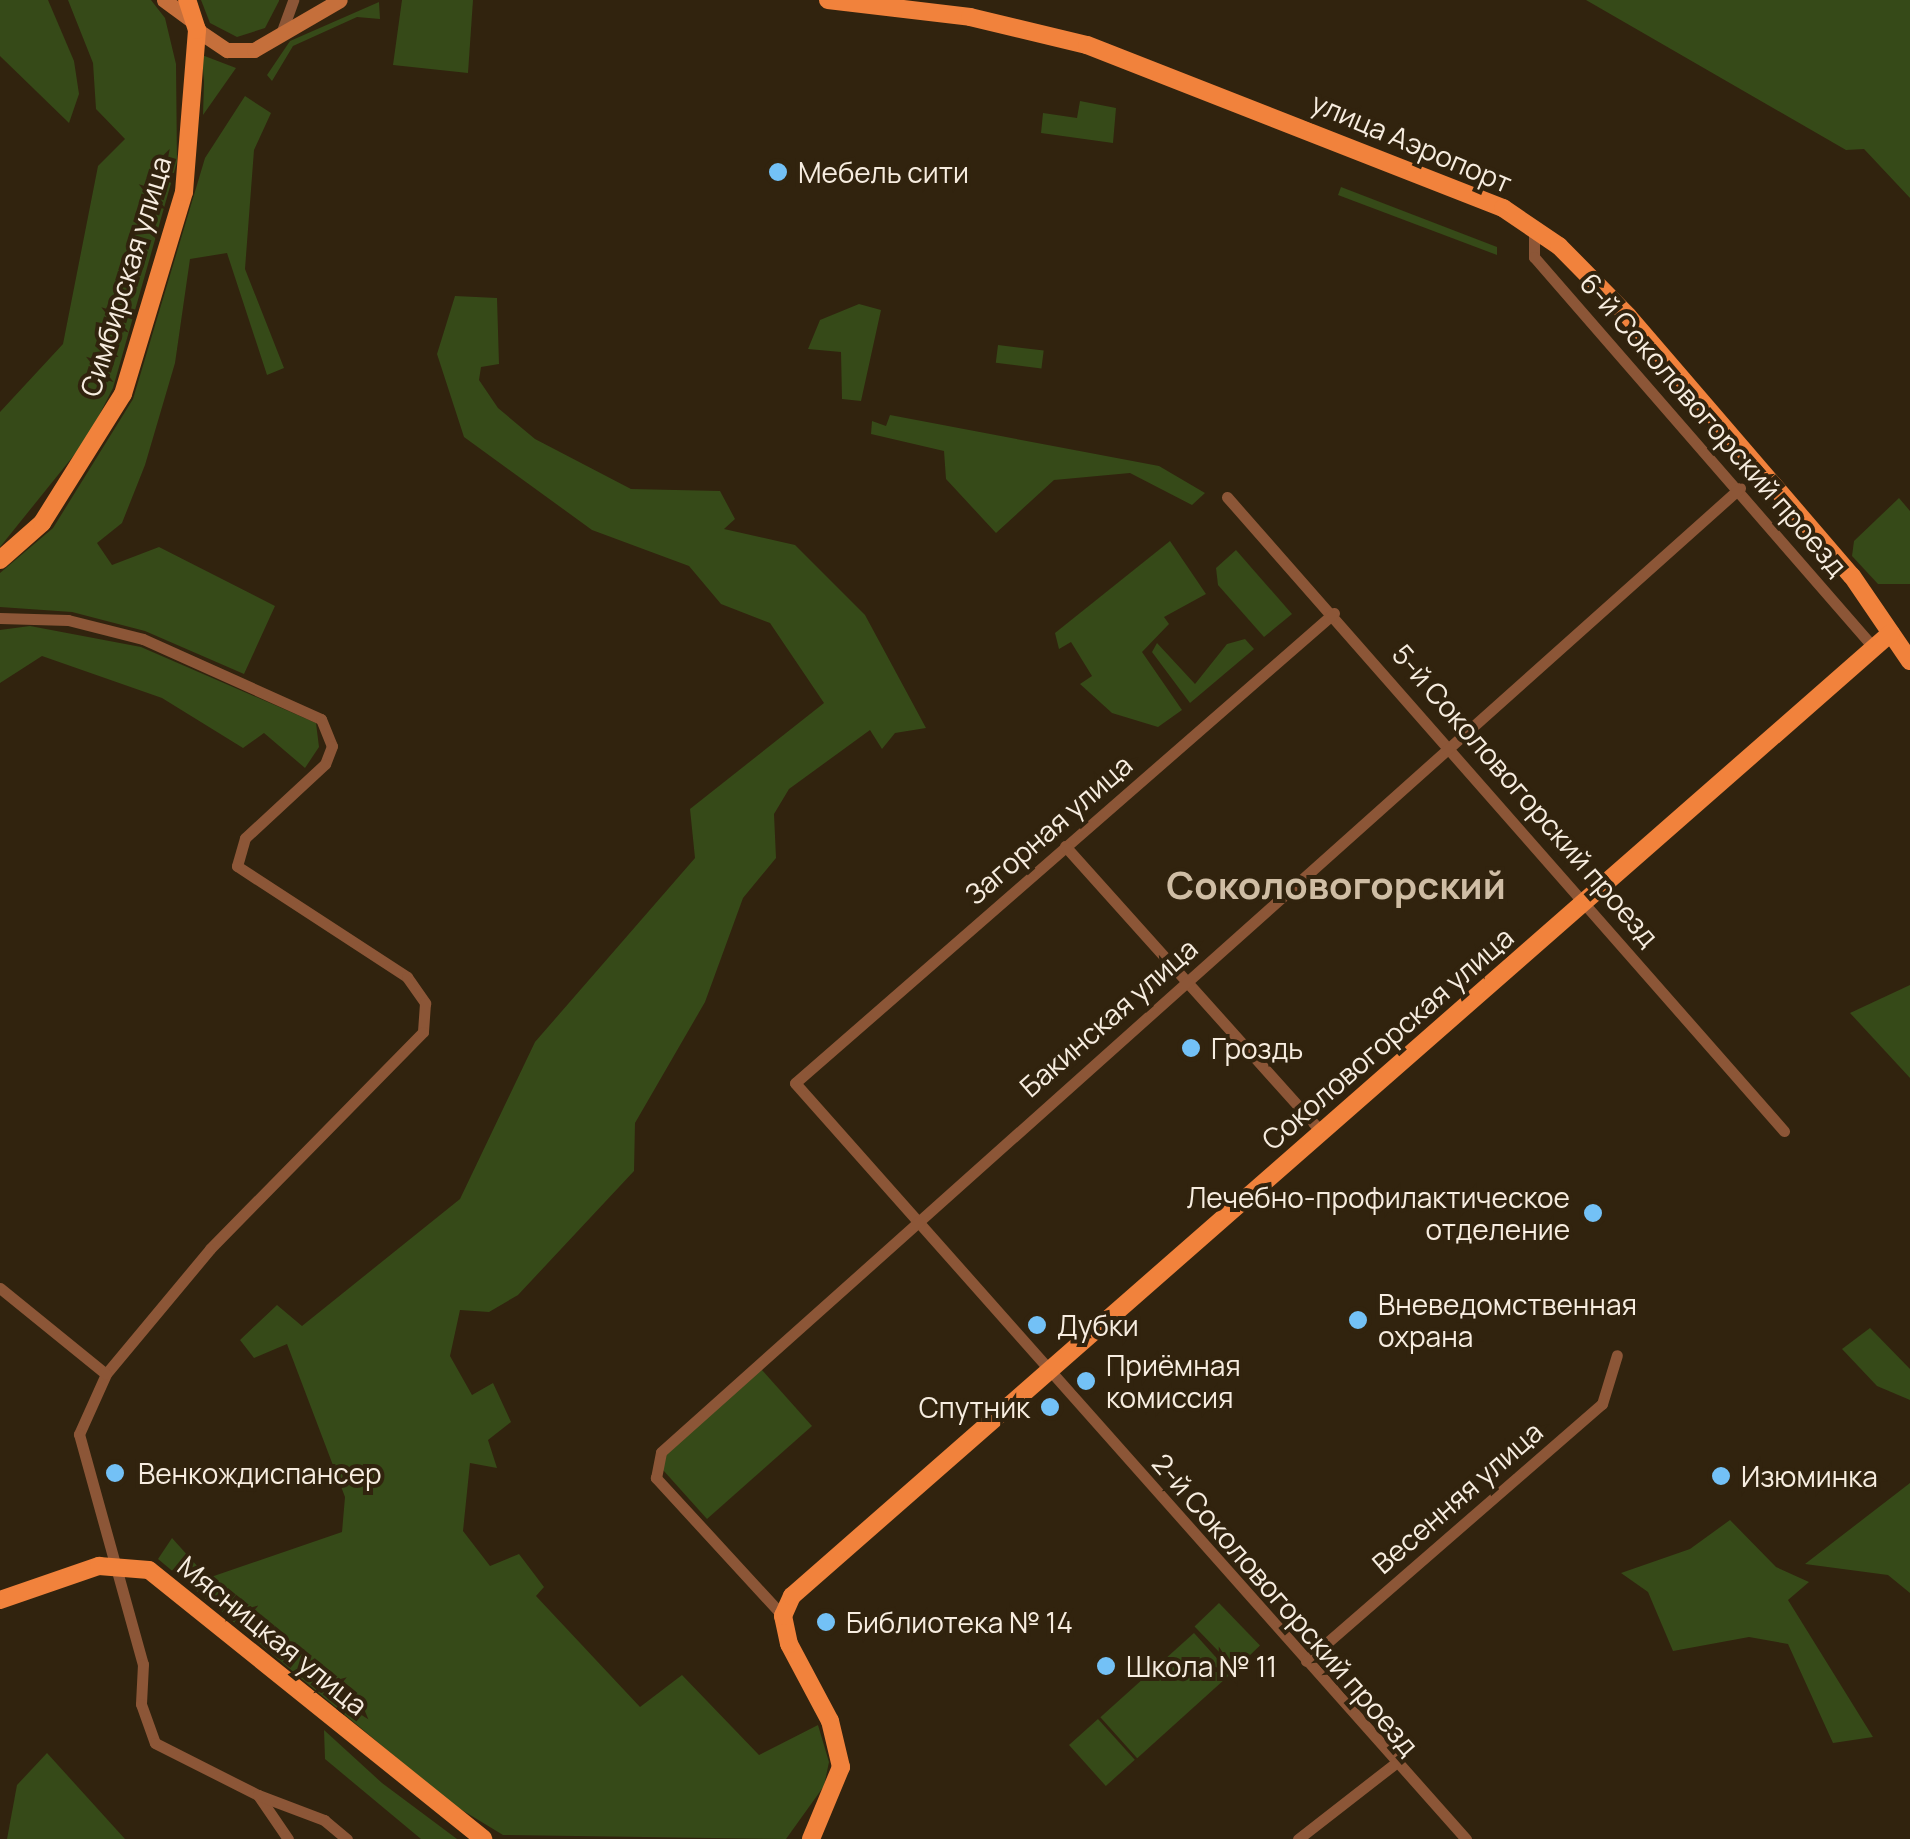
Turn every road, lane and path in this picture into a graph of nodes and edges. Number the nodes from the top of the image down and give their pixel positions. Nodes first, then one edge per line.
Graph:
1 (164, 0) edge
2 (294, 0) edge
3 (340, 0) edge
4 (828, 0) edge
5 (192, 16) edge
6 (279, 35) junction
7 (1534, 228) junction
8 (1740, 488) junction
9 (1226, 497) dead end
10 (0, 560) edge
11 (1334, 613) junction
12 (0, 618) edge
13 (1892, 633) junction
14 (1874, 648) junction
15 (1910, 661) edge
16 (1451, 748) junction
17 (1065, 846) junction
18 (1586, 901) junction
19 (1186, 982) junction
20 (795, 1083) joint
21 (1784, 1131) dead end
22 (1320, 1132) junction
23 (915, 1219) junction
24 (0, 1288) edge
25 (1617, 1356) dead end
26 (1048, 1372) junction
27 (106, 1374) junction
28 (118, 1564) junction
29 (0, 1600) edge
30 (785, 1611) junction
31 (1306, 1661) junction
32 (1392, 1765) junction
33 (258, 1795) junction
34 (288, 1839) edge
35 (347, 1839) edge
36 (483, 1839) edge
37 (811, 1839) edge
38 (1298, 1839) edge
39 (1466, 1839) edge

1 - 5 main road
2 - 6 street
3 - 6 main road
4 - 7 main road, улица Аэропорт
5 - 6 main road
5 - 10 main road, Симбирская улица
7 - 8 street, 6-й Соколовогорский проезд
7 - 13 main road, улица Аэропорт
8 - 14 street, 6-й Соколовогорский проезд
8 - 16 street, Бакинская улица
9 - 11 street, 5-й Соколовогорский проезд
11 - 16 street, 5-й Соколовогорский проезд
11 - 17 street, Загорная улица
12 - 27 street
13 - 14 main road, Соколовогорская улица
13 - 15 main road, улица Аэропорт
14 - 18 main road, Соколовогорская улица
16 - 18 street, 5-й Соколовогорский проезд
16 - 19 street, Бакинская улица
17 - 19 street
17 - 20 street, Загорная улица
18 - 21 street, 5-й Соколовогорский проезд
18 - 22 main road, Соколовогорская улица
19 - 22 street
19 - 23 street, Бакинская улица
20 - 23 street, 2-й Соколовогорский проезд
22 - 26 main road, Соколовогорская улица
23 - 26 street, 2-й Соколовогорский проезд
23 - 30 street, Бакинская улица
24 - 27 street
25 - 31 street, Весенняя улица
26 - 30 main road, Соколовогорская улица
26 - 31 street, 2-й Соколовогорский проезд
27 - 28 street
28 - 29 main road
28 - 33 street
28 - 36 main road, Мясницкая улица
30 - 37 main road
31 - 32 street, 2-й Соколовогорский проезд
32 - 38 street
32 - 39 street, 2-й Соколовогорский проезд
33 - 34 street
33 - 35 street

